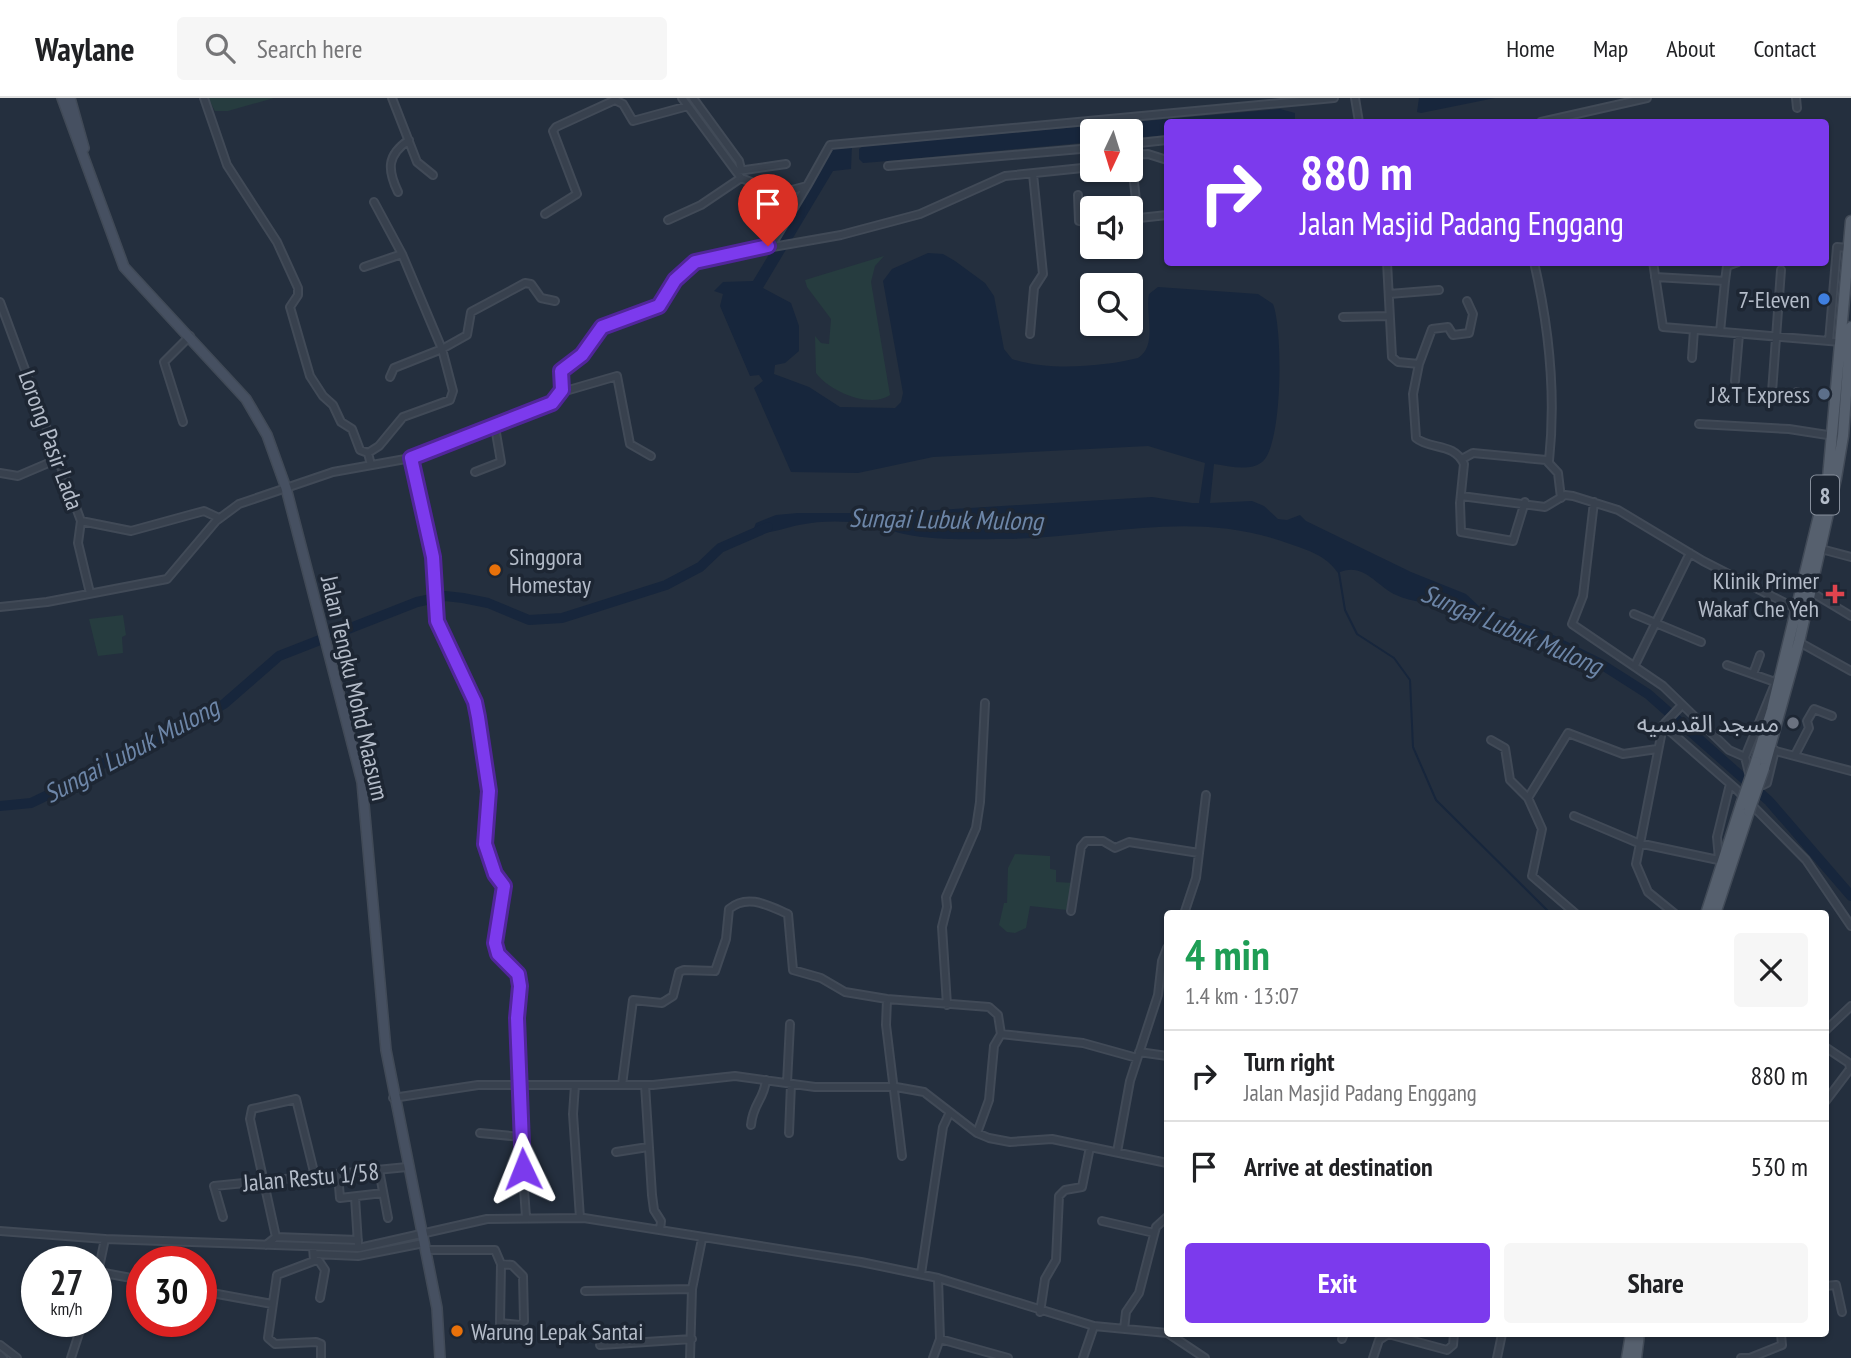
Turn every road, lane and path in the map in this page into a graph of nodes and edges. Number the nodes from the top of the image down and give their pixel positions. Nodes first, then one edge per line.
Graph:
1 (62, 98) edge
2 (70, 98) edge
3 (204, 98) edge
4 (392, 98) edge
5 (682, 98) edge
6 (693, 98) edge
7 (1334, 98) edge
8 (1354, 98) edge
9 (1647, 98) edge
10 (1796, 98) edge
11 (688, 106) junction
12 (1797, 108) dead end
13 (1358, 119) edge
14 (1554, 119) edge
15 (409, 140) junction
16 (1164, 141) edge
17 (1143, 143) edge
18 (1080, 149) edge
19 (1143, 154) edge
20 (1164, 159) edge
21 (786, 164) dead end
22 (888, 166) dead end
23 (1080, 168) edge
24 (89, 170) junction
25 (740, 173) junction
26 (1033, 174) junction
27 (433, 175) dead end
28 (807, 187) junction
29 (398, 192) dead end
30 (1079, 195) dead end
31 (765, 197) junction
32 (374, 202) dead end
33 (545, 214) dead end
34 (1164, 215) edge
35 (1143, 217) edge
36 (668, 220) dead end
37 (1080, 221) edge
38 (1851, 221) edge
39 (771, 246) junction
40 (1849, 248) junction
41 (402, 254) junction
42 (1387, 266) edge
43 (1535, 266) edge
44 (1654, 266) edge
45 (1727, 266) edge
46 (364, 267) dead end
47 (1781, 270) dead end
48 (1834, 275) junction
49 (1655, 276) junction
50 (1847, 276) junction
51 (1725, 281) junction
52 (1438, 290) dead end
53 (1389, 294) junction
54 (555, 301) dead end
55 (1467, 301) dead end
56 (0, 302) edge
57 (1389, 316) junction
58 (1343, 317) dead end
59 (1851, 327) edge
60 (1694, 330) junction
61 (1720, 332) junction
62 (1030, 334) dead end
63 (1739, 334) junction
64 (190, 336) junction
65 (1776, 336) junction
66 (1829, 341) junction
67 (1841, 342) junction
68 (442, 349) junction
69 (1692, 358) dead end
70 (1419, 364) junction
71 (390, 377) dead end
72 (1735, 381) dead end
73 (1797, 392) dead end
74 (562, 393) junction
75 (1848, 405) edge
76 (183, 422) dead end
77 (1699, 424) dead end
78 (495, 427) junction
79 (1833, 436) junction
80 (368, 453) junction
81 (652, 456) dead end
82 (411, 458) junction
83 (1840, 458) junction
84 (58, 459) junction
85 (1462, 459) junction
86 (1851, 459) edge
87 (1549, 461) junction
88 (370, 465) junction
89 (475, 472) dead end
90 (0, 473) edge
91 (286, 488) junction
92 (1461, 496) junction
93 (1560, 498) junction
94 (1525, 502) junction
95 (1594, 502) junction
96 (219, 518) junction
97 (81, 521) junction
98 (1821, 549) junction
99 (1690, 554) junction
100 (1851, 556) edge
101 (1811, 592) junction
102 (90, 593) junction
103 (0, 607) edge
104 (1797, 609) junction
105 (1634, 614) dead end
106 (1851, 616) edge
107 (1657, 623) junction
108 (1701, 642) dead end
109 (1799, 642) junction
110 (1760, 655) dead end
111 (1635, 665) junction
112 (1727, 665) dead end
113 (1782, 671) junction
114 (1851, 671) edge
115 (1753, 674) junction
116 (1775, 682) junction
117 (985, 702) dead end
118 (1680, 706) junction
119 (1832, 716) dead end
120 (1664, 724) junction
121 (1491, 740) dead end
122 (1657, 749) junction
123 (1772, 750) junction
124 (1795, 755) junction
125 (1745, 757) junction
126 (1760, 765) junction
127 (1851, 771) edge
128 (1730, 784) junction
129 (1206, 795) dead end
130 (1528, 798) junction
131 (1745, 808) junction
132 (1574, 816) dead end
133 (1638, 843) junction
134 (1199, 853) junction
135 (1721, 860) junction
136 (1186, 910) edge
137 (1571, 910) edge
138 (1670, 910) edge
139 (1707, 910) edge
140 (1716, 910) edge
141 (1071, 911) dead end
142 (1851, 926) edge
143 (1164, 972) edge
144 (887, 999) junction
145 (947, 1005) junction
146 (1851, 1006) edge
147 (790, 1024) dead end
148 (1829, 1027) edge
149 (1001, 1034) junction
150 (1829, 1050) edge
151 (1138, 1055) junction
152 (1164, 1056) edge
153 (766, 1080) junction
154 (789, 1083) junction
155 (519, 1084) junction
156 (575, 1085) junction
157 (622, 1085) junction
158 (645, 1085) junction
159 (893, 1087) junction
160 (1829, 1097) edge
161 (393, 1098) junction
162 (950, 1112) junction
163 (751, 1125) dead end
164 (480, 1133) dead end
165 (789, 1133) dead end
166 (977, 1133) junction
167 (522, 1137) junction
168 (648, 1147) junction
169 (1090, 1147) junction
170 (616, 1152) dead end
171 (1117, 1152) junction
172 (902, 1156) dead end
173 (1164, 1162) edge
174 (407, 1167) junction
175 (379, 1170) junction
176 (338, 1174) junction
177 (315, 1176) junction
178 (263, 1181) junction
179 (383, 1193) junction
180 (355, 1197) junction
181 (223, 1217) dead end
182 (526, 1217) junction
183 (388, 1218) dead end
184 (580, 1218) junction
185 (1102, 1221) dead end
186 (1164, 1221) edge
187 (660, 1230) junction
188 (0, 1231) edge
189 (1154, 1233) junction
190 (276, 1237) junction
191 (105, 1239) junction
192 (702, 1239) junction
193 (358, 1240) junction
194 (424, 1243) junction
195 (266, 1245) junction
196 (104, 1246) edge
197 (359, 1248) junction
198 (314, 1254) junction
199 (501, 1264) junction
200 (921, 1275) junction
201 (938, 1278) junction
202 (1829, 1286) edge
203 (692, 1289) junction
204 (585, 1291) dead end
205 (217, 1294) edge
206 (320, 1298) dead end
207 (272, 1304) junction
208 (1040, 1312) junction
209 (1842, 1312) dead end
210 (1094, 1326) junction
211 (1124, 1329) junction
212 (1164, 1333) edge
213 (78, 1337) edge
214 (1174, 1337) edge
215 (1384, 1337) edge
216 (1399, 1337) edge
217 (1453, 1337) edge
218 (1501, 1337) edge
219 (1630, 1337) edge
220 (1639, 1337) edge
221 (1781, 1337) edge
222 (692, 1339) junction
223 (940, 1339) junction
224 (0, 1345) edge
225 (600, 1345) dead end
226 (17, 1358) edge
227 (71, 1358) edge
228 (321, 1358) edge
229 (440, 1358) edge
230 (690, 1358) edge
231 (933, 1358) edge
232 (1008, 1358) edge
233 (1083, 1358) edge
234 (1205, 1358) edge
235 (1373, 1358) edge
236 (1497, 1358) edge
237 (1627, 1358) edge
238 (1636, 1358) edge
239 (1741, 1358) edge
240 (1749, 1358) edge

1 - 24 main road, Jalan Tengku Mohd Maasum
2 - 24 main road, Jalan Tengku Mohd Maasum
3 - 80 street
4 - 15 street
5 - 11 street
6 - 25 street
7 - 28 street
8 - 13 street
9 - 14 street
10 - 12 street
11 - 25 street
11 - 33 street
15 - 27 street
15 - 29 street
16 - 17 street
18 - 22 street
19 - 20 street
21 - 25 street
23 - 26 street
24 - 64 main road, Jalan Tengku Mohd Maasum
25 - 31 street
25 - 36 street
26 - 39 street
26 - 62 street
28 - 31 street
28 - 39 street
30 - 37 street
31 - 39 street
32 - 41 street
34 - 35 street
38 - 40 main road, 8
39 - 74 street
40 - 48 street
40 - 50 main road, 8
41 - 46 street
41 - 68 street
42 - 53 street
43 - 87 street
44 - 49 street
45 - 51 street
47 - 65 street
48 - 50 street
48 - 66 street
49 - 51 street
49 - 60 street
50 - 67 main road, 8
51 - 61 street
52 - 53 street
53 - 57 street
54 - 68 street
55 - 70 street
56 - 84 street, Lorong Pasir Lada
57 - 58 street
57 - 70 street
59 - 75 main road, 8
60 - 61 street
60 - 69 street
61 - 63 street
63 - 65 street
63 - 72 street
64 - 76 street
64 - 91 main road, Jalan Tengku Mohd Maasum
65 - 66 street
65 - 73 street
66 - 67 street
67 - 79 main road, 8
68 - 71 street
68 - 80 street
70 - 85 street
74 - 78 street
74 - 81 street
75 - 83 main road, 8
77 - 79 street
78 - 82 street
78 - 89 street
79 - 104 main road, 8
80 - 88 street
82 - 88 street
82 - 155 street
83 - 86 street
83 - 98 main road, 8
84 - 90 street
84 - 97 street, Lorong Pasir Lada
85 - 87 street
85 - 92 street
87 - 93 street
88 - 91 street
91 - 96 street
91 - 161 main road, Jalan Tengku Mohd Maasum
92 - 94 street
92 - 94 street
93 - 94 street
93 - 95 street
95 - 99 street
95 - 111 street
96 - 97 street, Lorong Pasir Lada
96 - 102 street
97 - 102 street
98 - 100 street
98 - 101 main road, 8
99 - 104 street
99 - 107 street
101 - 106 street
101 - 109 main road, 8
102 - 103 street
104 - 113 main road, 8
105 - 107 street
107 - 108 street
107 - 111 street
109 - 114 street
109 - 123 main road, 8
110 - 115 street
111 - 118 street
112 - 115 street
113 - 116 street
113 - 126 main road, 8
115 - 116 street
116 - 125 street
117 - 145 street
118 - 120 street
118 - 125 street
119 - 124 street
120 - 122 street
120 - 128 street
121 - 130 street
122 - 130 street
122 - 133 street
123 - 124 street
123 - 125 street
123 - 126 main road, 8
124 - 127 street
126 - 131 main road, 8, bridge
128 - 135 street
128 - 142 street
129 - 134 street
130 - 137 street
131 - 135 main road, 8
131 - 140 main road, 8
132 - 133 street
133 - 135 street
133 - 138 street
134 - 136 street
134 - 141 street
135 - 139 main road, 8
143 - 151 street
144 - 145 street
144 - 157 street
144 - 159 street
145 - 149 street
146 - 148 street
147 - 154 street
149 - 151 street
149 - 166 street
150 - 160 street
151 - 152 street
151 - 171 street
153 - 154 street
153 - 158 street
153 - 163 street
154 - 159 street
154 - 165 street
155 - 156 street
155 - 161 street
155 - 167 street
156 - 157 street
156 - 184 street
157 - 158 street
158 - 168 street
159 - 162 street
159 - 172 street
161 - 174 main road, Jalan Tengku Mohd Maasum
162 - 166 street
162 - 200 street
164 - 167 street
166 - 169 street
167 - 182 street
168 - 170 street
168 - 187 street
169 - 171 street
169 - 208 street
171 - 173 street
174 - 175 street, Jalan Restu 1/58
174 - 194 main road, Jalan Tengku Mohd Maasum
175 - 176 street, Jalan Restu 1/58
175 - 179 street
176 - 177 street, Jalan Restu 1/58
176 - 180 street
177 - 178 street, Jalan Restu 1/58
177 - 178 street
178 - 181 street, Jalan Restu 1/58
178 - 190 street
179 - 180 street
179 - 183 street
180 - 193 street
182 - 184 street
182 - 194 street
184 - 187 street
185 - 189 street
186 - 189 street
187 - 192 street
188 - 191 street
189 - 211 street
190 - 193 street
190 - 195 street
191 - 195 street
191 - 196 street
192 - 200 street
192 - 203 street
193 - 197 street
194 - 197 street
194 - 198 street
194 - 199 street
194 - 229 main road, Jalan Tengku Mohd Maasum
195 - 198 street
197 - 198 street
198 - 206 street
198 - 207 street
199 - 199 street
200 - 201 street
201 - 208 street
201 - 223 street
202 - 209 street
203 - 204 street
203 - 222 street
205 - 207 street
207 - 228 street
208 - 210 street
210 - 211 street
210 - 233 street
211 - 212 street
213 - 227 street
214 - 234 street
215 - 235 street
216 - 217 street
218 - 236 street
219 - 237 main road
220 - 238 main road
221 - 240 street
222 - 225 street
222 - 230 street
223 - 231 street
223 - 232 street
224 - 226 street
239 - 240 street

